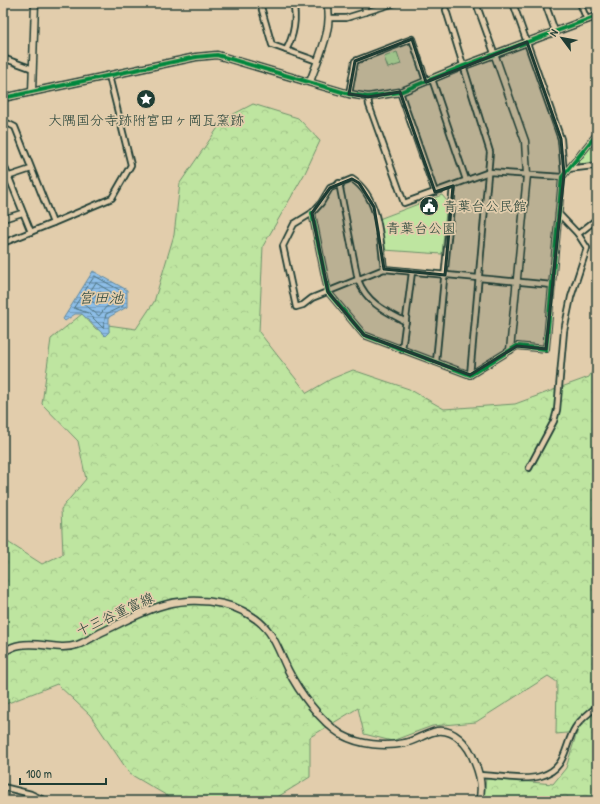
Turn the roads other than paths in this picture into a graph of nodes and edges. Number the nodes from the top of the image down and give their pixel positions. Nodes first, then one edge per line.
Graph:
1 (35, 3) edge
2 (260, 3) edge
3 (293, 3) edge
4 (327, 3) edge
5 (363, 3) edge
6 (395, 3) edge
7 (476, 3) edge
8 (513, 3) edge
9 (545, 3) edge
10 (580, 3) edge
11 (446, 10) dead end
12 (366, 12) junction
13 (597, 16) edge
14 (329, 18) junction
15 (587, 20) junction
16 (555, 31) junction
17 (527, 42) junction
18 (286, 50) junction
19 (494, 54) junction
20 (3, 58) edge
21 (317, 61) junction
22 (463, 66) junction
23 (33, 69) junction
24 (109, 76) junction
25 (429, 80) junction
26 (310, 82) junction
27 (32, 92) junction
28 (400, 92) junction
29 (349, 94) junction
30 (368, 97) junction
31 (3, 98) edge
32 (3, 121) edge
33 (597, 134) edge
34 (3, 163) edge
35 (597, 164) edge
36 (31, 169) junction
37 (568, 169) junction
38 (5, 170) edge
39 (489, 172) junction
40 (527, 174) junction
41 (10, 176) junction
42 (563, 176) junction
43 (466, 180) junction
44 (339, 184) junction
45 (453, 186) junction
46 (435, 192) junction
47 (22, 212) junction
48 (312, 213) junction
49 (559, 214) junction
50 (3, 219) edge
51 (597, 219) edge
52 (53, 223) junction
53 (31, 232) junction
54 (578, 234) junction
55 (3, 243) edge
56 (384, 269) junction
57 (412, 272) junction
58 (445, 274) junction
59 (480, 278) junction
60 (358, 280) junction
61 (516, 282) junction
62 (552, 285) junction
63 (328, 292) junction
64 (406, 322) junction
65 (402, 350) junction
66 (510, 350) junction
67 (436, 362) junction
68 (470, 375) junction
69 (529, 468) dead end
70 (3, 652) edge
71 (597, 706) edge
72 (480, 775) junction
73 (3, 787) edge
74 (46, 801) edge
75 (479, 801) edge

1 - 23 street
2 - 18 street
3 - 18 street
4 - 14 street
5 - 12 street
6 - 12 street
7 - 19 street
8 - 17 street
9 - 16 street
10 - 15 street
11 - 22 street
12 - 14 street
13 - 15 street
14 - 21 street
15 - 16 street
16 - 17 street
17 - 19 street
17 - 42 street
18 - 21 street
19 - 22 street
19 - 40 street
20 - 23 street
21 - 26 street
22 - 25 street
22 - 39 street
23 - 27 street
24 - 26 street
24 - 27 street
24 - 52 street
25 - 28 street
25 - 29 street
25 - 43 street
26 - 29 street
27 - 31 street
28 - 30 street
28 - 46 street
29 - 30 street
30 - 46 street
32 - 36 street
33 - 37 street
34 - 38 street
35 - 37 street
36 - 41 street
36 - 52 street
37 - 42 street
38 - 41 street
39 - 40 street
39 - 43 street
39 - 59 street
40 - 42 street
40 - 61 street
41 - 47 street
42 - 49 street
43 - 45 street
44 - 48 street
44 - 56 street
44 - 60 street
45 - 46 street
45 - 58 street
47 - 50 street
47 - 53 street
48 - 63 street
48 - 63 street
49 - 54 street
49 - 62 street
51 - 54 street
52 - 53 street
53 - 55 street
54 - 69 street
56 - 57 street
56 - 60 street
57 - 58 street
57 - 64 street
58 - 59 street
58 - 67 street
59 - 61 street
59 - 68 street
60 - 63 street
60 - 64 street
61 - 62 street
61 - 66 street
62 - 66 street
63 - 65 street
64 - 65 street
65 - 67 street
66 - 68 street
67 - 68 street
70 - 72 street, 十三谷重富線
71 - 72 street
72 - 75 street, 十三谷重富線
73 - 74 street

